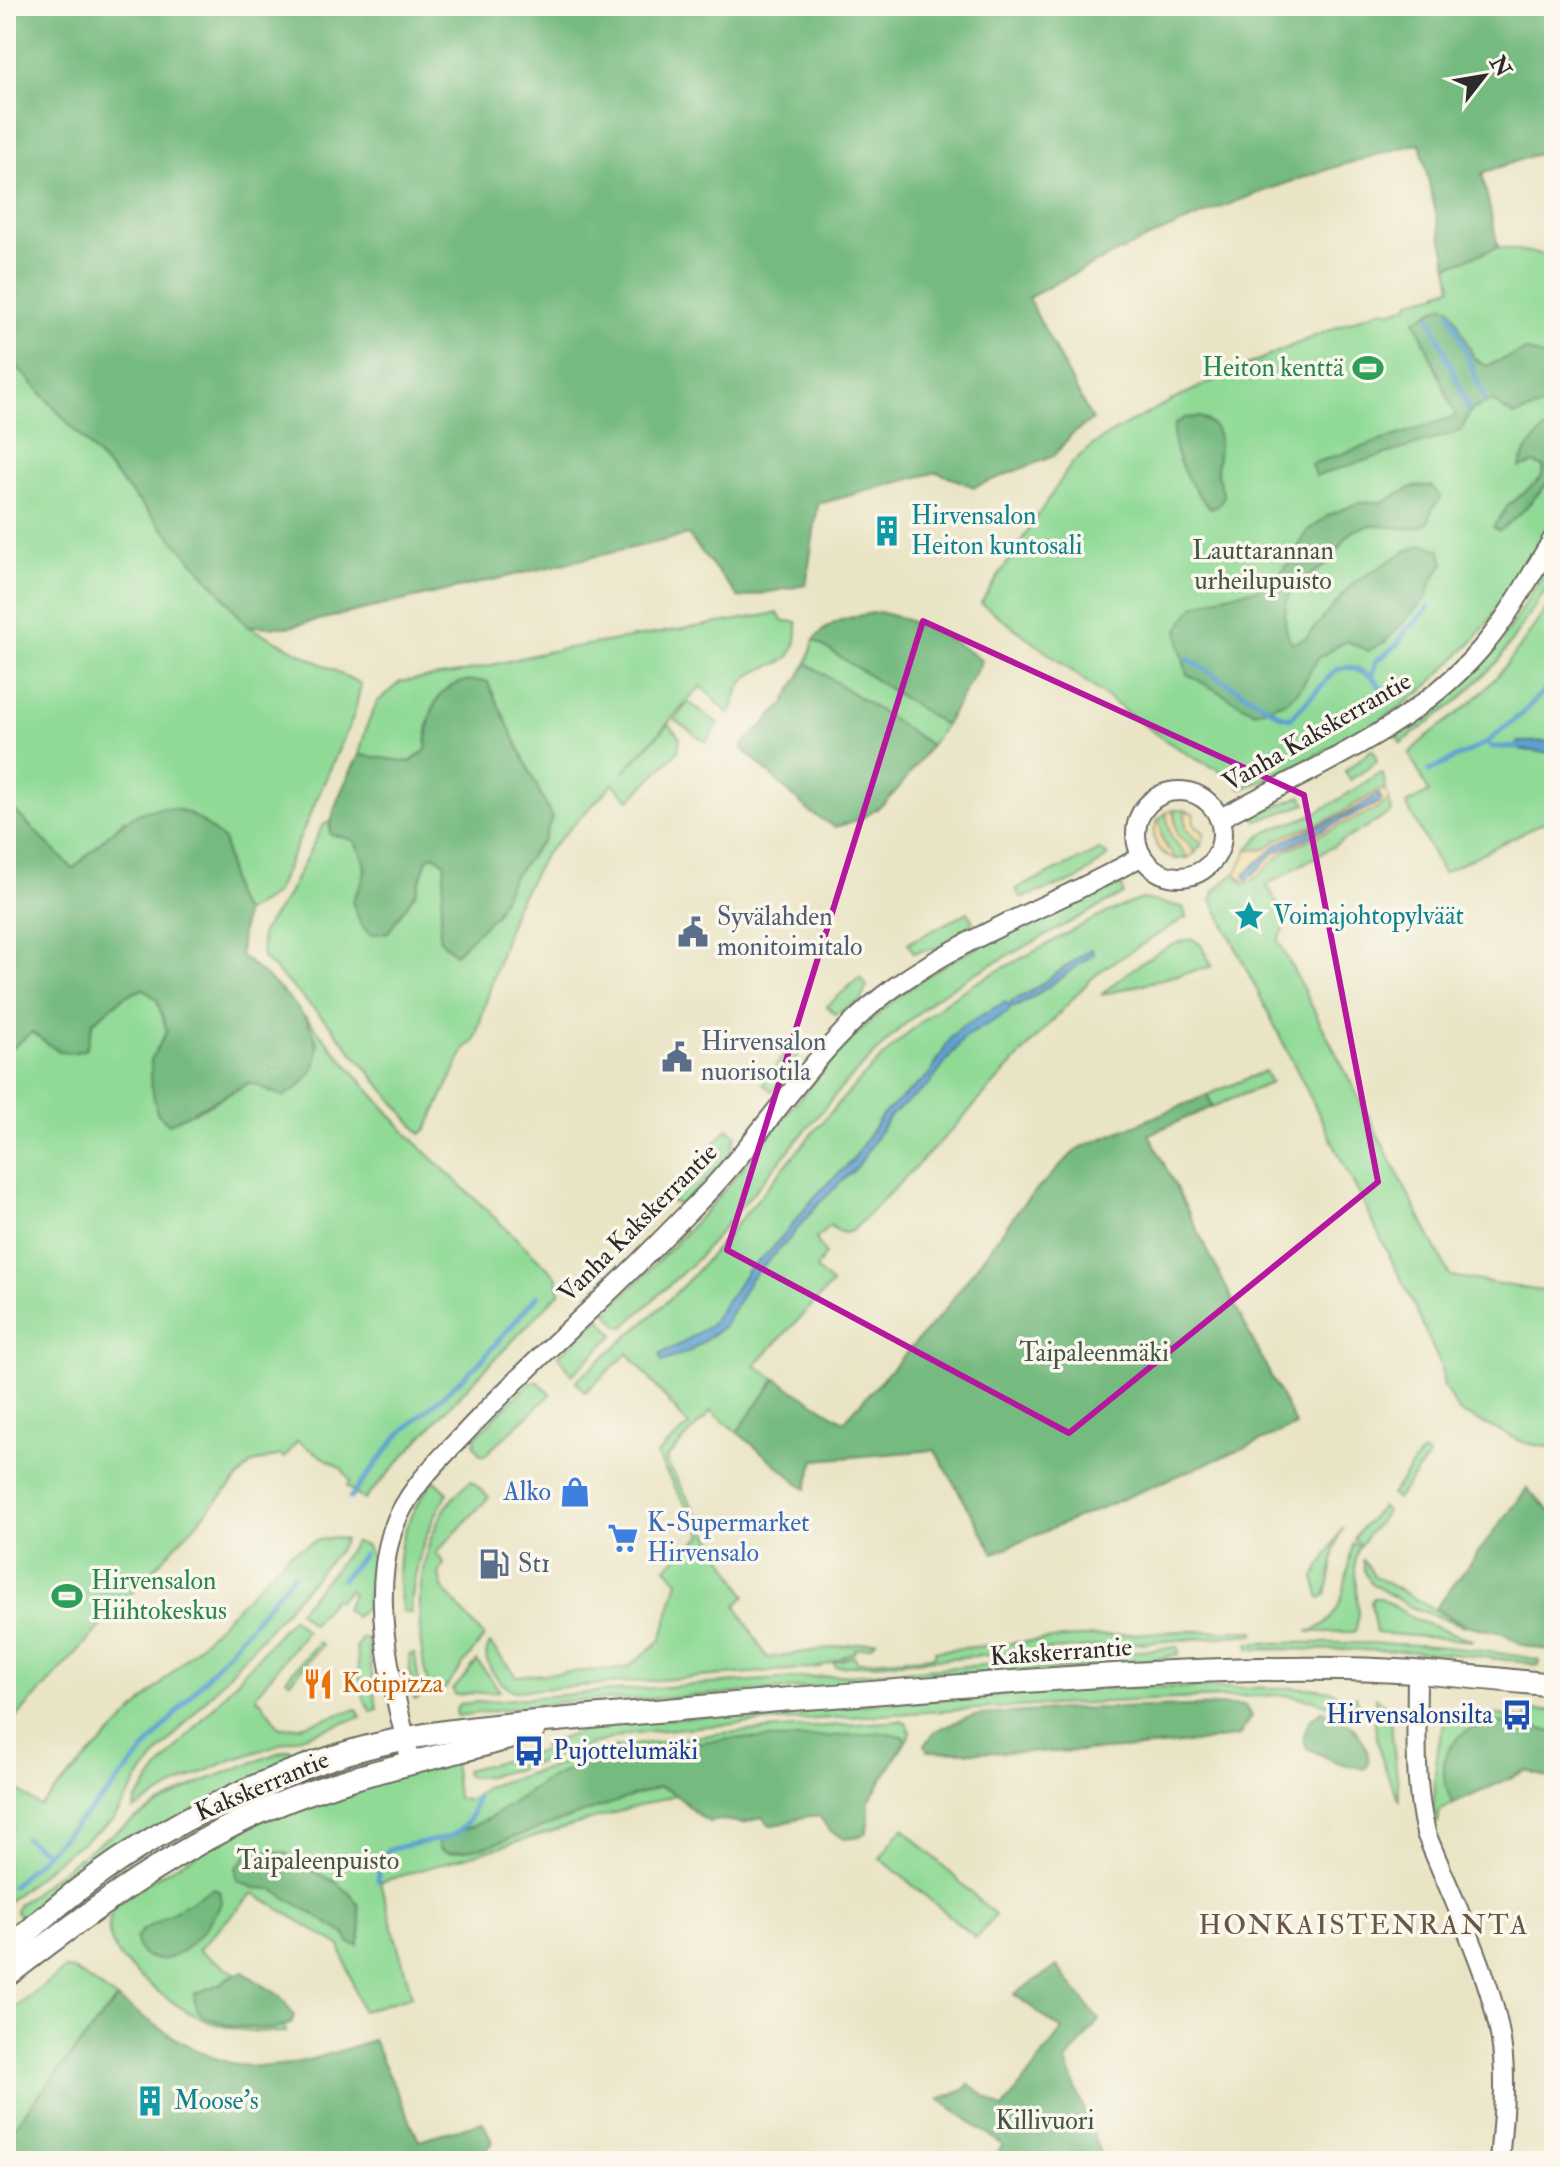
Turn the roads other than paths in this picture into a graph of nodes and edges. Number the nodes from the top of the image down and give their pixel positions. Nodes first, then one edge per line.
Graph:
1 (1554, 537) edge
2 (1219, 819) junction
3 (1142, 856) junction
4 (1417, 1672) junction
5 (1554, 1685) edge
6 (573, 1719) junction
7 (405, 1740) junction
8 (411, 1763) junction
9 (6, 1953) edge
10 (6, 1976) edge
11 (1499, 2161) edge

1 - 2 street, Vanha Kakskerrantie
2 - 3 street
2 - 3 street
3 - 7 street, Vanha Kakskerrantie
4 - 5 main road, Kakskerrantie
4 - 6 main road, Kakskerrantie
4 - 11 street
6 - 7 main road, Kakskerrantie
6 - 8 main road, Kakskerrantie
7 - 8 street, Vanha Kakskerrantie
7 - 9 main road, Kakskerrantie
8 - 10 main road, Kakskerrantie

